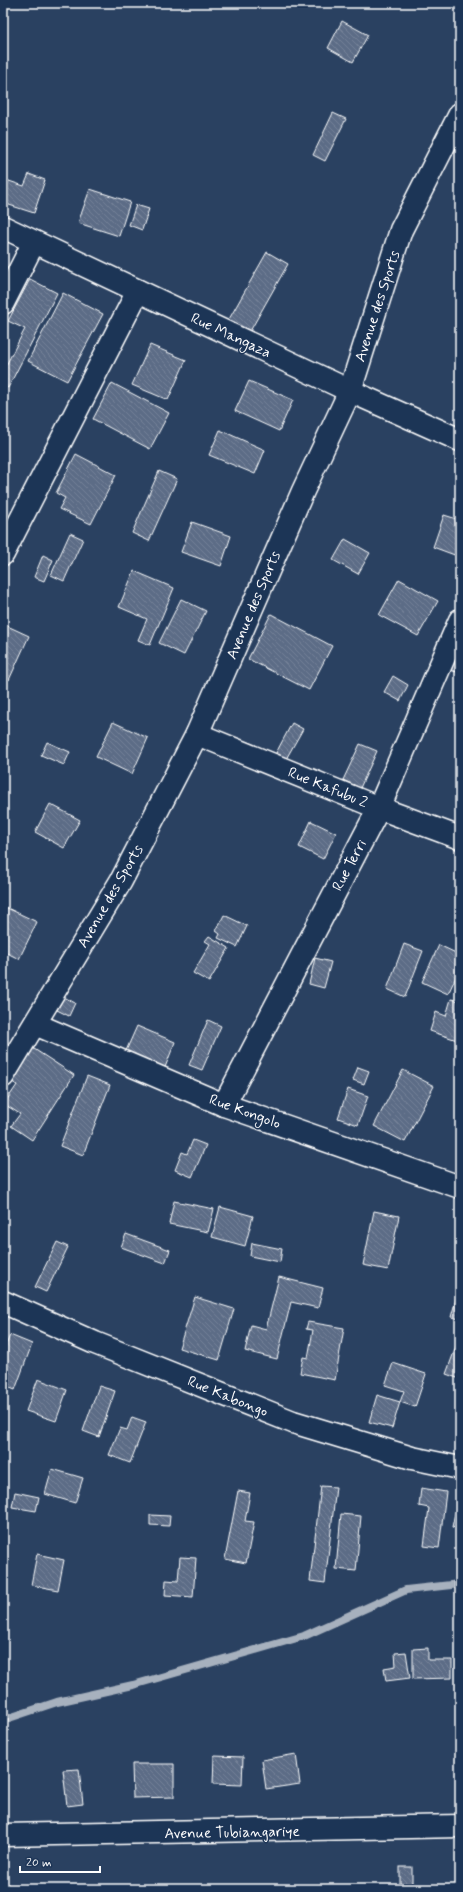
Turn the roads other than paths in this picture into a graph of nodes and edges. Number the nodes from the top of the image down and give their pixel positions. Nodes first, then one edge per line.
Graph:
1 (460, 114) edge
2 (3, 227) edge
3 (34, 242) junction
4 (138, 291) junction
5 (3, 303) edge
6 (350, 392) junction
7 (460, 440) edge
8 (3, 554) edge
9 (460, 620) edge
10 (197, 734) junction
11 (379, 808) junction
12 (460, 838) edge
13 (35, 1024) junction
14 (3, 1076) edge
15 (224, 1105) junction
16 (460, 1187) edge
17 (3, 1302) edge
18 (460, 1468) edge
19 (460, 1826) edge
20 (3, 1835) edge

1 - 6 street, Avenue des Sports
2 - 3 street, Rue Mangaza
3 - 4 street, Rue Mangaza
3 - 5 street
4 - 6 street, Rue Mangaza
4 - 8 street
6 - 7 street, Rue Mangaza
6 - 10 street, Avenue des Sports
9 - 11 street, Rue Terri
10 - 11 street, Rue Kafubu 2
10 - 13 street, Avenue des Sports
11 - 12 street, Rue Kafubu 2
11 - 15 street, Rue Terri
13 - 14 street, Avenue des Sports
13 - 15 street, Rue Kongolo
15 - 16 street, Rue Kongolo
17 - 18 street, Rue Kabongo
19 - 20 street, Avenue Tubiangariye

